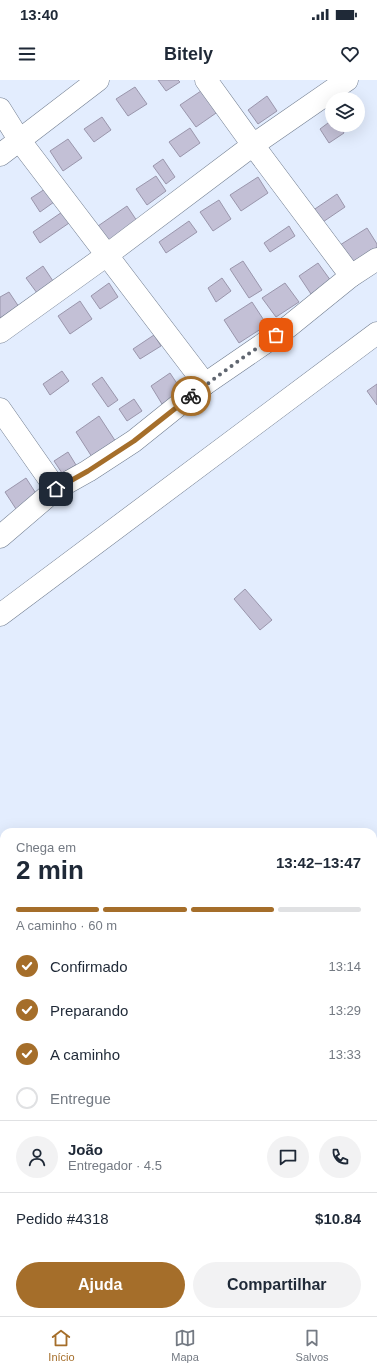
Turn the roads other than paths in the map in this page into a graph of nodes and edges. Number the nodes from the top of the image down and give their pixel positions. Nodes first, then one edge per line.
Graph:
1 (98, 80) edge
2 (206, 80) edge
3 (347, 80) edge
4 (0, 109) edge
5 (20, 140) junction
6 (253, 146) junction
7 (0, 155) edge
8 (107, 255) junction
9 (377, 259) edge
10 (351, 276) junction
11 (0, 332) edge
12 (377, 334) edge
13 (206, 384) junction
14 (0, 409) edge
15 (56, 489) junction
16 (0, 537) edge
17 (0, 615) edge

1 - 5 street
2 - 6 street
3 - 6 street
4 - 5 street
5 - 7 street
5 - 8 street
6 - 8 street
6 - 10 street
8 - 11 street
8 - 13 street
9 - 10 street
10 - 13 street
12 - 17 street
13 - 15 street
14 - 15 street
15 - 16 street

